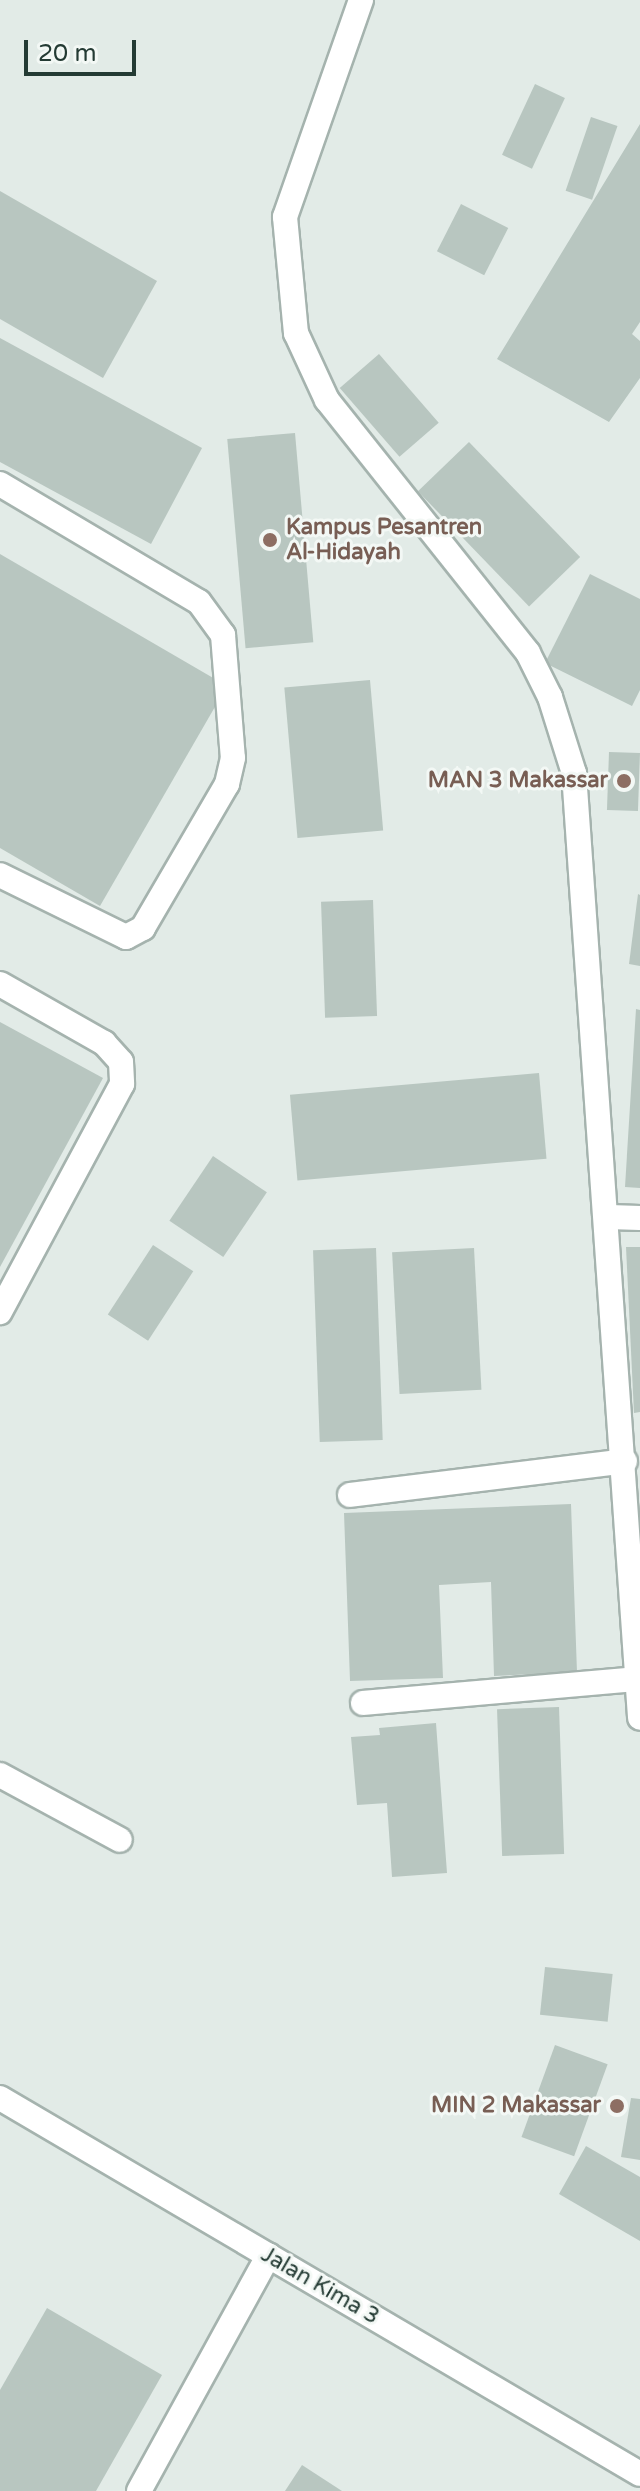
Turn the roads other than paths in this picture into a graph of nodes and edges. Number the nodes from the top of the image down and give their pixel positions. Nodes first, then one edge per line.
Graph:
1 (361, 0) edge
2 (0, 484) edge
3 (0, 875) edge
4 (0, 984) edge
5 (609, 1217) junction
6 (640, 1218) edge
7 (0, 1312) edge
8 (625, 1461) junction
9 (350, 1495) dead end
10 (638, 1679) junction
11 (363, 1703) dead end
12 (640, 1718) edge
13 (0, 1775) edge
14 (120, 1840) dead end
15 (0, 2098) edge
16 (269, 2255) junction
17 (640, 2474) edge
18 (139, 2491) edge

1 - 5 street
2 - 3 street
4 - 7 street
5 - 6 street
5 - 8 street
8 - 9 street
8 - 10 street
10 - 11 street
10 - 12 street
13 - 14 street
15 - 16 street, Jalan Kima 3
16 - 17 street, Jalan Kima 3
16 - 18 street

